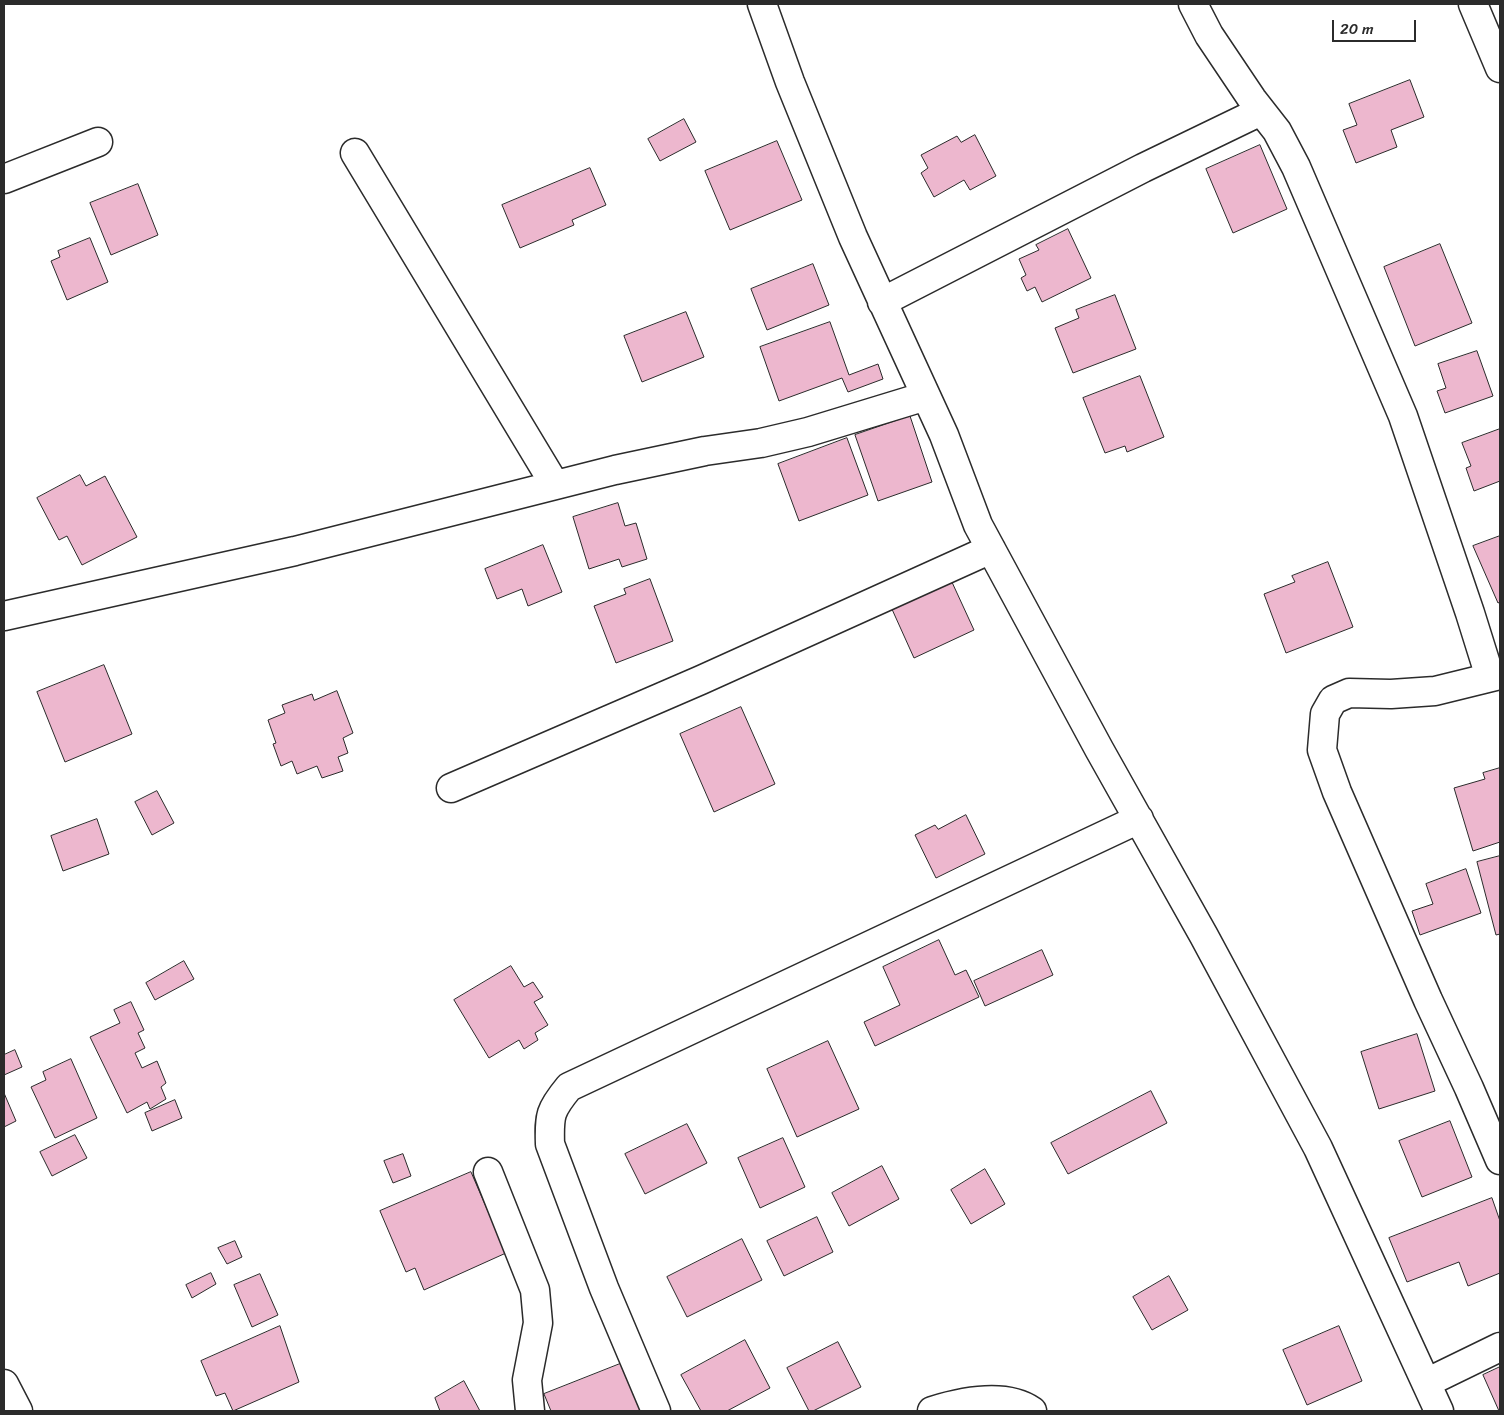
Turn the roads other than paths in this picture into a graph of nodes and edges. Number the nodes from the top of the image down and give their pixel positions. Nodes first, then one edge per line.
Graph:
1 (762, 4) edge
2 (1193, 4) edge
3 (1473, 4) edge
4 (1500, 68) edge
5 (1261, 111) junction
6 (98, 142) dead end
7 (355, 153) dead end
8 (4, 179) edge
9 (882, 302) junction
10 (926, 396) junction
11 (555, 485) junction
12 (991, 549) junction
13 (4, 616) edge
14 (1495, 676) edge
15 (451, 788) dead end
16 (1139, 819) junction
17 (1500, 1160) edge
18 (488, 1172) dead end
19 (1500, 1347) edge
20 (1426, 1383) junction
21 (4, 1384) edge
22 (18, 1411) edge
23 (530, 1411) edge
24 (656, 1411) edge
25 (932, 1411) edge
26 (1032, 1411) edge
27 (1439, 1411) edge

1 - 9 street
2 - 5 street
3 - 4 street
5 - 9 street
5 - 14 street
6 - 8 street
7 - 11 street
9 - 10 street
10 - 11 street
10 - 12 street
11 - 13 street
12 - 15 street
12 - 16 street
14 - 17 street
16 - 20 street
16 - 24 street
18 - 23 street
19 - 20 street
20 - 27 street
21 - 22 street
25 - 26 street

